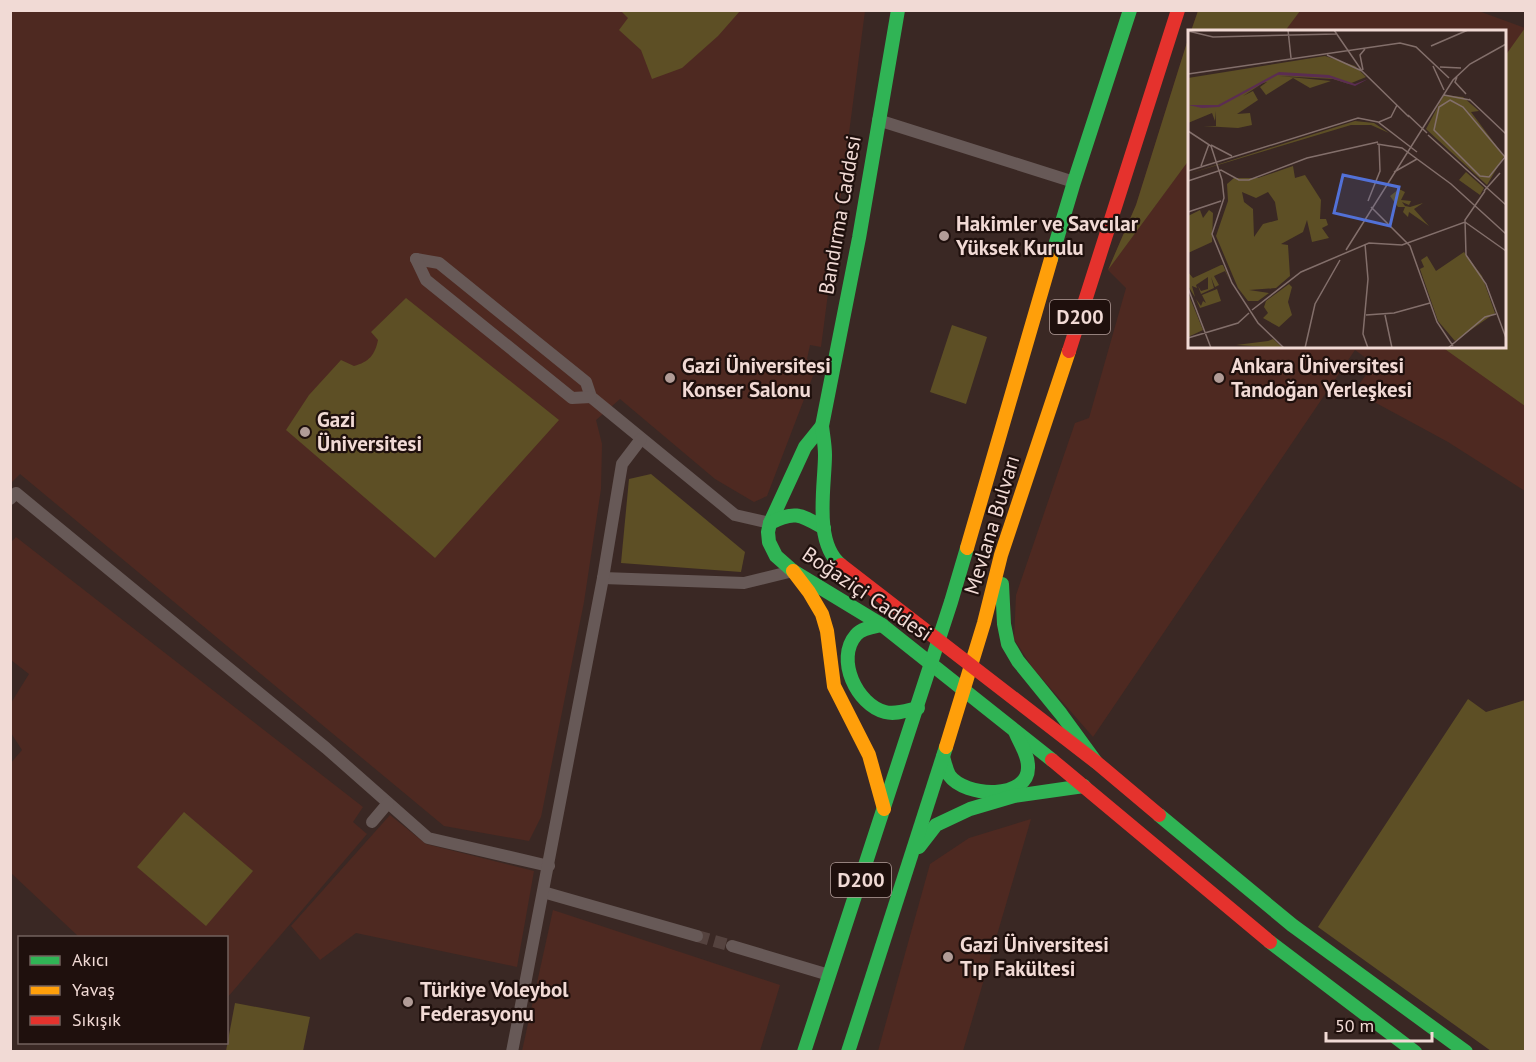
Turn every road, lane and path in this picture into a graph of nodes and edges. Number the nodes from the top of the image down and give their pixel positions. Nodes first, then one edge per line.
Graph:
1 (898, 10) edge
2 (1130, 10) edge
3 (1178, 10) edge
4 (878, 120) junction
5 (1074, 182) junction
6 (591, 397) junction
7 (822, 426) junction
8 (641, 439) junction
9 (10, 499) edge
10 (770, 523) junction
11 (824, 528) junction
12 (1001, 555) junction
13 (793, 571) junction
14 (603, 578) junction
15 (882, 625) junction
16 (918, 708) junction
17 (1015, 731) junction
18 (943, 757) junction
19 (1096, 762) junction
20 (1084, 786) junction
21 (388, 803) junction
22 (884, 809) junction
23 (372, 822) dead end
24 (909, 861) junction
25 (549, 866) junction
26 (543, 892) junction
27 (697, 936) tunnel mouth
28 (732, 946) tunnel mouth
29 (829, 975) junction
30 (512, 1052) edge
31 (804, 1052) edge
32 (848, 1052) edge
33 (1414, 1052) edge
34 (1466, 1052) edge

1 - 4 main road, Bandırma Caddesi
2 - 5 main road, Mevlana Bulvarı / D200
3 - 12 main road, Mevlana Bulvarı / D200
4 - 5 street
4 - 7 main road, Bandırma Caddesi
5 - 16 main road, Mevlana Bulvarı / D200
6 - 6 street
6 - 8 street
7 - 10 main road, Bandırma Caddesi
7 - 11 main road, Bandırma Caddesi
8 - 10 street
8 - 14 street
9 - 21 street
10 - 11 main road, Boğaziçi Caddesi
10 - 13 main road, Boğaziçi Caddesi
11 - 19 main road, Boğaziçi Caddesi
12 - 18 main road, Mevlana Bulvarı / D200
12 - 19 main road
13 - 14 street
13 - 15 main road, Boğaziçi Caddesi
13 - 22 main road
14 - 25 street
15 - 16 main road
15 - 17 main road, Boğaziçi Caddesi
16 - 22 main road, Mevlana Bulvarı / D200
17 - 18 main road
17 - 20 main road, Boğaziçi Caddesi
18 - 24 main road, Mevlana Bulvarı / D200
19 - 34 main road
20 - 24 main road
20 - 33 main road, Boğaziçi Caddesi
21 - 23 street
21 - 25 street
22 - 29 main road, Mevlana Bulvarı / D200
24 - 32 main road, Mevlana Bulvarı / D200
25 - 26 street
26 - 27 street
26 - 30 street
28 - 29 street
29 - 31 main road, Mevlana Bulvarı / D200

